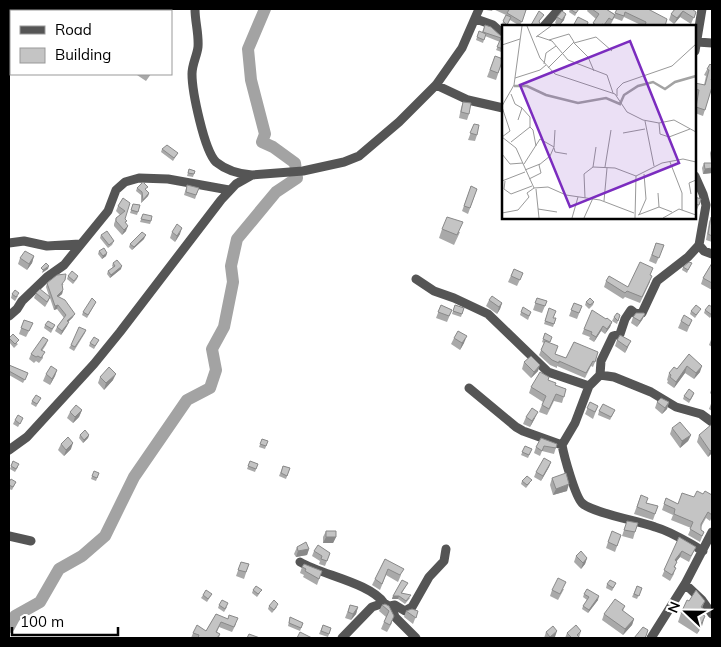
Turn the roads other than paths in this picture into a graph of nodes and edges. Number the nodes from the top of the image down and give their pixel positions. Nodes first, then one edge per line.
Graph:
1 (195, 9) edge
2 (479, 9) edge
3 (559, 9) edge
4 (702, 9) edge
5 (476, 19) junction
6 (545, 25) edge
7 (502, 32) edge
8 (712, 43) edge
9 (696, 46) edge
10 (436, 85) junction
11 (502, 108) edge
12 (252, 175) junction
13 (696, 178) edge
14 (229, 190) junction
15 (708, 201) edge
16 (9, 243) edge
17 (80, 244) junction
18 (699, 244) junction
19 (712, 254) edge
20 (416, 279) dead end
21 (9, 316) edge
22 (600, 375) junction
23 (588, 386) junction
24 (470, 388) dead end
25 (712, 422) edge
26 (562, 445) junction
27 (9, 450) edge
28 (712, 532) edge
29 (9, 536) edge
30 (31, 541) dead end
31 (446, 549) dead end
32 (703, 552) junction
33 (300, 562) dead end
34 (685, 584) junction
35 (387, 605) junction
36 (712, 614) edge
37 (342, 638) edge
38 (416, 638) edge
39 (651, 638) edge

1 - 12 street
2 - 5 street
3 - 6 street
4 - 9 street
5 - 7 street
5 - 10 street
8 - 9 street
10 - 11 street
10 - 12 street
12 - 14 street
13 - 15 street
14 - 17 street
14 - 27 street
15 - 18 street
16 - 17 street
17 - 21 street
18 - 19 street
18 - 22 street
20 - 23 street
22 - 23 street
22 - 25 street
23 - 26 street
24 - 26 street
26 - 32 street
28 - 32 street
29 - 30 street
31 - 35 street
32 - 34 street
33 - 35 street
34 - 36 street
34 - 39 street
35 - 37 street
35 - 38 street

